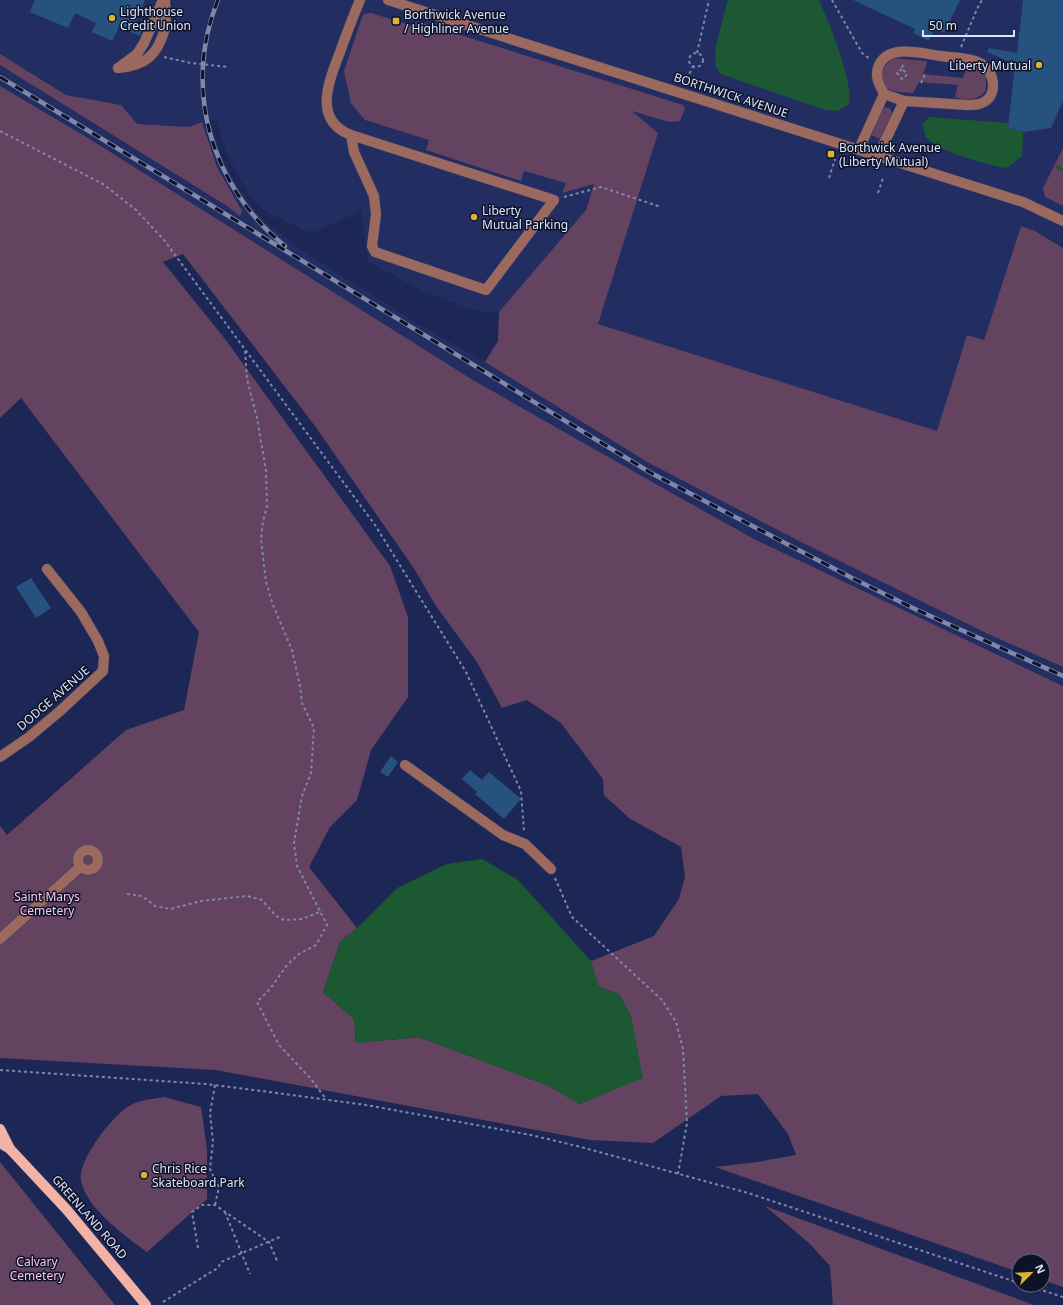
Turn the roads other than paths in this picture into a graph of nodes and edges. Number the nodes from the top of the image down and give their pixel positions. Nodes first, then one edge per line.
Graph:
1 (163, 0) edge
2 (360, 0) edge
3 (388, 0) edge
4 (118, 68) dead end
5 (884, 94) junction
6 (904, 101) junction
7 (351, 136) junction
8 (859, 150) junction
9 (878, 156) junction
10 (1063, 221) edge
11 (47, 569) dead end
12 (0, 757) edge
13 (405, 765) dead end
14 (80, 867) dead end
15 (551, 869) road end
16 (0, 939) edge
17 (0, 1129) edge
18 (0, 1143) edge
19 (10, 1149) junction
20 (146, 1305) edge

1 - 4 street
2 - 7 street
3 - 8 street, BORTHWICK AVENUE
5 - 6 street
5 - 6 street
5 - 8 street
6 - 9 street
7 - 7 street
8 - 9 street, BORTHWICK AVENUE
9 - 10 street, BORTHWICK AVENUE
11 - 12 street, DODGE AVENUE
13 - 15 street
14 - 16 street
17 - 19 main road, GREENLAND ROAD
18 - 19 main road, GREENLAND ROAD
19 - 20 main road, GREENLAND ROAD

